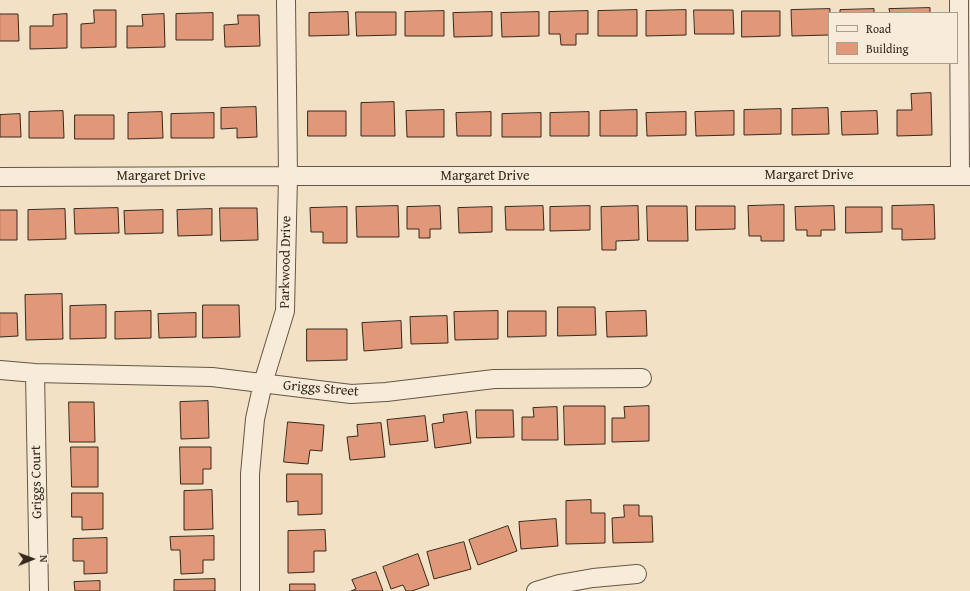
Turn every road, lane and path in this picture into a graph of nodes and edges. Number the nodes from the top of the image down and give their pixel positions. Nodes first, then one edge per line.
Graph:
1 (286, 0) edge
2 (959, 0) edge
3 (288, 176) junction
4 (965, 176) edge
5 (0, 177) edge
6 (0, 370) edge
7 (35, 373) junction
8 (642, 378) dead end
9 (263, 383) junction
10 (637, 574) dead end
11 (40, 591) edge
12 (250, 591) edge
13 (536, 591) edge

1 - 3 street, Parkwood Drive
2 - 4 street
3 - 4 street, Margaret Drive
3 - 5 street, Margaret Drive
3 - 9 street, Parkwood Drive
6 - 7 street, Griggs Street
7 - 9 street, Griggs Street
7 - 11 street, Griggs Court
8 - 9 street, Griggs Street
9 - 12 street, Parkwood Drive
10 - 13 street

